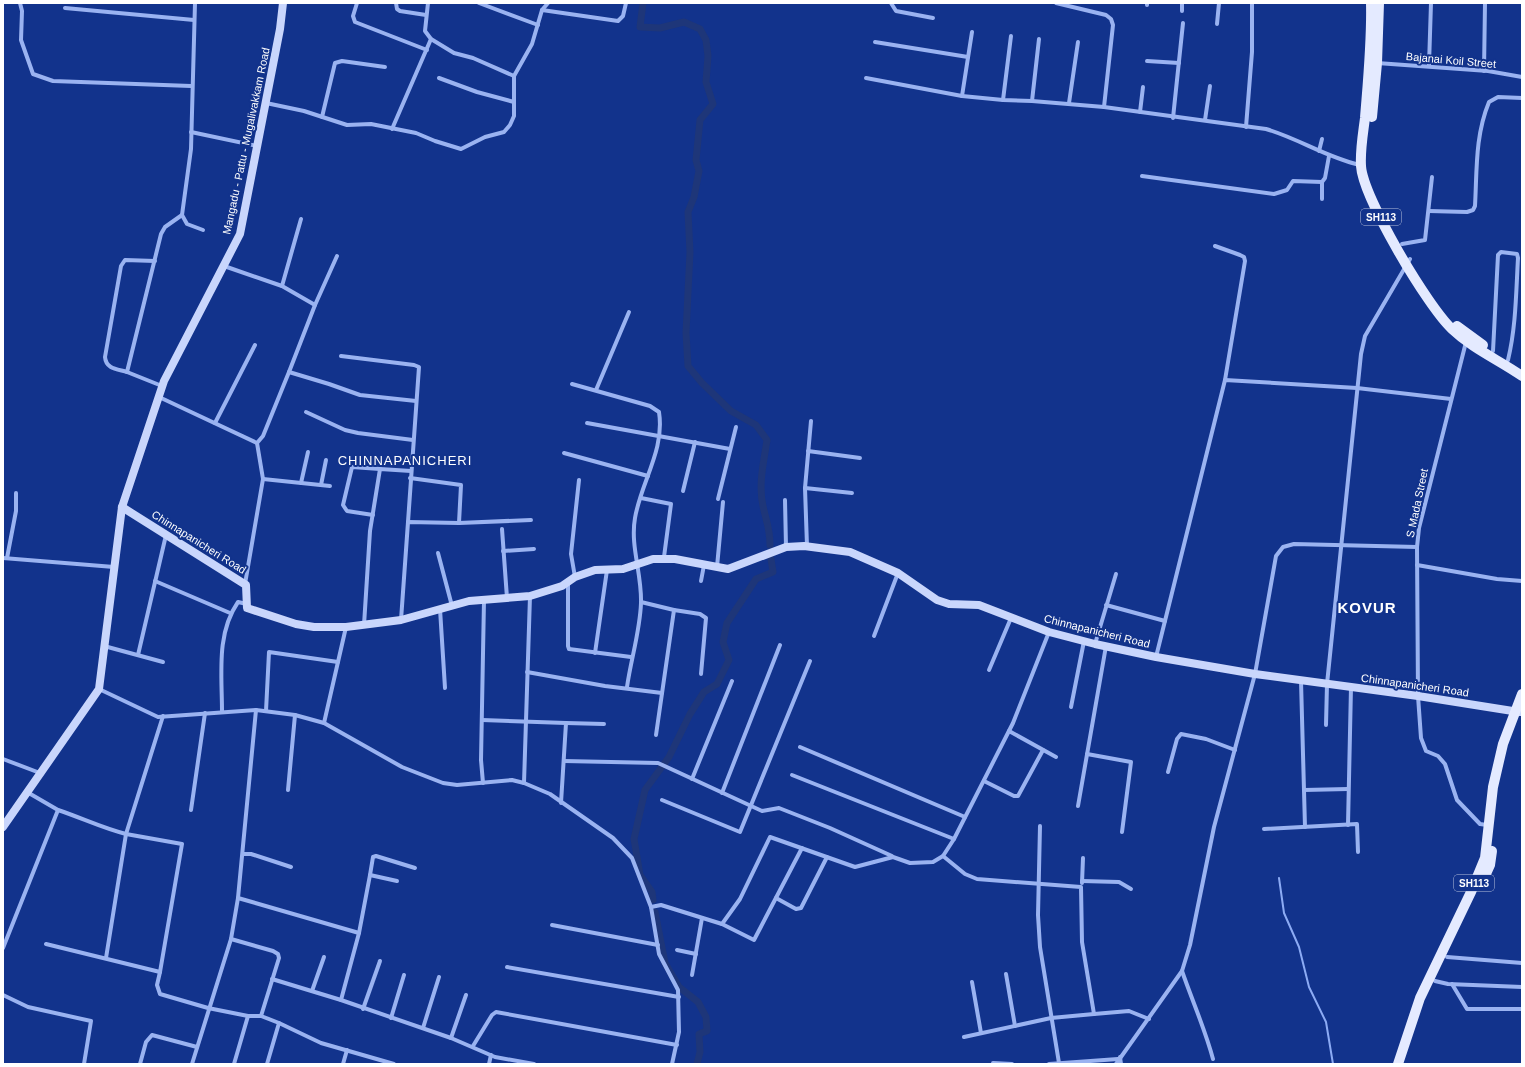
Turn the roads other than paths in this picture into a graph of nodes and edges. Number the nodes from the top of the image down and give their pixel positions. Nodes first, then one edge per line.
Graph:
1 (20, 3) edge
2 (194, 3) edge
3 (283, 3) edge
4 (357, 3) edge
5 (396, 3) edge
6 (428, 3) edge
7 (479, 3) edge
8 (548, 3) edge
9 (626, 3) edge
10 (891, 3) edge
11 (1056, 3) edge
12 (1182, 3) edge
13 (1219, 3) edge
14 (1252, 3) edge
15 (1371, 3) edge
16 (1379, 3) edge
17 (1431, 3) edge
18 (1485, 3) edge
19 (65, 8) dead end
20 (542, 10) junction
21 (1182, 11) dead end
22 (426, 15) junction
23 (933, 18) dead end
24 (194, 20) junction
25 (1183, 23) dead end
26 (1218, 24) dead end
27 (538, 25) junction
28 (972, 32) dead end
29 (1011, 36) dead end
30 (432, 39) junction
31 (1039, 39) dead end
32 (875, 42) dead end
33 (1078, 42) dead end
34 (427, 50) junction
35 (968, 57) junction
36 (1147, 61) dead end
37 (1179, 63) junction
38 (1373, 63) junction
39 (1429, 66) junction
40 (385, 67) dead end
41 (1484, 71) junction
42 (514, 76) junction
43 (1522, 77) edge
44 (439, 78) dead end
45 (866, 78) dead end
46 (191, 86) junction
47 (1210, 86) dead end
48 (1143, 87) dead end
49 (962, 96) junction
50 (1522, 98) edge
51 (1003, 100) junction
52 (1032, 101) junction
53 (514, 102) junction
54 (266, 103) junction
55 (1069, 103) junction
56 (1104, 107) junction
57 (1140, 112) junction
58 (322, 117) junction
59 (1173, 118) junction
60 (1205, 120) junction
61 (1246, 127) junction
62 (392, 129) junction
63 (191, 132) junction
64 (1322, 139) dead end
65 (257, 146) junction
66 (1319, 151) junction
67 (1329, 156) junction
68 (1361, 165) junction
69 (1142, 176) dead end
70 (1432, 177) dead end
71 (1322, 182) junction
72 (1322, 199) dead end
73 (1429, 211) junction
74 (182, 215) junction
75 (301, 219) dead end
76 (203, 230) dead end
77 (1402, 244) junction
78 (1215, 246) dead end
79 (337, 256) dead end
80 (154, 261) junction
81 (1408, 261) junction
82 (224, 266) junction
83 (282, 286) junction
84 (315, 305) junction
85 (629, 312) dead end
86 (1469, 340) junction
87 (255, 345) dead end
88 (1493, 351) junction
89 (341, 356) dead end
90 (1508, 360) junction
91 (1522, 369) edge
92 (127, 372) junction
93 (289, 372) junction
94 (1522, 376) edge
95 (1225, 380) junction
96 (572, 384) dead end
97 (162, 386) junction
98 (1357, 388) junction
99 (596, 390) junction
100 (159, 397) junction
101 (1451, 400) junction
102 (416, 401) junction
103 (306, 412) dead end
104 (811, 421) dead end
105 (215, 423) junction
106 (587, 423) dead end
107 (736, 427) dead end
108 (659, 436) junction
109 (413, 440) junction
110 (695, 442) junction
111 (257, 443) junction
112 (730, 449) junction
113 (808, 451) junction
114 (308, 452) dead end
115 (564, 453) dead end
116 (860, 458) dead end
117 (326, 460) dead end
118 (380, 468) junction
119 (411, 470) junction
120 (648, 476) junction
121 (410, 478) junction
122 (262, 479) junction
123 (579, 480) dead end
124 (301, 483) junction
125 (320, 485) junction
126 (330, 486) dead end
127 (805, 488) junction
128 (683, 491) dead end
129 (16, 493) dead end
130 (852, 493) dead end
131 (641, 498) junction
132 (718, 499) dead end
133 (785, 500) dead end
134 (723, 502) dead end
135 (122, 507) junction
136 (373, 515) junction
137 (531, 520) dead end
138 (408, 522) junction
139 (458, 523) junction
140 (502, 529) dead end
141 (166, 534) junction
142 (1340, 545) junction
143 (807, 546) junction
144 (786, 547) junction
145 (1417, 547) junction
146 (534, 549) dead end
147 (503, 551) junction
148 (438, 552) dead end
149 (5, 558) edge
150 (664, 558) junction
151 (636, 565) junction
152 (704, 565) junction
153 (1417, 565) junction
154 (114, 567) junction
155 (717, 567) junction
156 (607, 570) junction
157 (898, 573) junction
158 (1116, 574) dead end
159 (575, 577) junction
160 (155, 581) junction
161 (701, 581) dead end
162 (1522, 581) edge
163 (568, 582) junction
164 (245, 584) junction
165 (530, 596) junction
166 (507, 598) junction
167 (484, 600) junction
168 (641, 602) junction
169 (247, 604) junction
170 (1106, 605) junction
171 (452, 606) junction
172 (440, 610) junction
173 (674, 610) junction
174 (230, 613) junction
175 (1012, 617) junction
176 (401, 620) junction
177 (1165, 621) junction
178 (364, 625) junction
179 (346, 627) junction
180 (1049, 632) junction
181 (874, 636) dead end
182 (1084, 641) junction
183 (1095, 644) junction
184 (780, 645) dead end
185 (104, 646) junction
186 (1106, 646) junction
187 (595, 653) junction
188 (138, 655) junction
189 (631, 657) junction
190 (1156, 657) junction
191 (810, 661) dead end
192 (163, 662) dead end
193 (338, 662) junction
194 (989, 670) dead end
195 (527, 672) junction
196 (701, 674) dead end
197 (1255, 674) junction
198 (1301, 681) junction
199 (732, 682) dead end
200 (1327, 684) junction
201 (627, 687) junction
202 (1351, 687) junction
203 (445, 688) dead end
204 (98, 689) junction
205 (662, 692) junction
206 (1522, 694) edge
207 (1418, 696) junction
208 (1072, 707) dead end
209 (256, 710) junction
210 (266, 711) junction
211 (1519, 711) edge
212 (222, 712) junction
213 (206, 713) junction
214 (295, 715) junction
215 (163, 716) junction
216 (482, 720) junction
217 (526, 722) junction
218 (324, 723) junction
219 (566, 723) junction
220 (604, 724) dead end
221 (1326, 725) dead end
222 (1009, 731) junction
223 (656, 735) dead end
224 (800, 747) dead end
225 (1043, 750) junction
226 (1235, 750) junction
227 (1087, 754) junction
228 (1056, 757) dead end
229 (3, 759) edge
230 (564, 761) junction
231 (1168, 772) dead end
232 (40, 773) junction
233 (792, 775) dead end
234 (692, 779) junction
235 (984, 781) junction
236 (483, 783) junction
237 (524, 783) junction
238 (1348, 789) junction
239 (288, 790) dead end
240 (1304, 790) junction
241 (27, 792) junction
242 (722, 793) junction
243 (662, 800) dead end
244 (561, 803) junction
245 (751, 806) junction
246 (1078, 806) dead end
247 (58, 810) junction
248 (191, 810) dead end
249 (965, 817) junction
250 (1348, 824) junction
251 (1490, 825) junction
252 (1040, 826) dead end
253 (3, 827) edge
254 (1306, 827) junction
255 (1264, 828) dead end
256 (1122, 832) dead end
257 (126, 834) junction
258 (954, 839) junction
259 (802, 848) junction
260 (1358, 852) dead end
261 (243, 854) junction
262 (943, 856) junction
263 (827, 857) junction
264 (893, 857) junction
265 (1082, 858) dead end
266 (291, 867) dead end
267 (415, 868) dead end
268 (370, 875) junction
269 (397, 881) dead end
270 (1082, 881) junction
271 (1039, 884) junction
272 (1081, 887) junction
273 (1131, 889) dead end
274 (238, 898) junction
275 (776, 898) junction
276 (651, 906) junction
277 (702, 918) junction
278 (722, 924) junction
279 (552, 925) dead end
280 (359, 933) junction
281 (230, 939) junction
282 (46, 944) dead end
283 (658, 945) junction
284 (3, 948) edge
285 (677, 950) dead end
286 (696, 954) junction
287 (1447, 956) junction
288 (106, 958) junction
289 (324, 958) dead end
290 (380, 961) dead end
291 (1522, 963) edge
292 (507, 967) dead end
293 (1182, 971) junction
294 (160, 972) junction
295 (1006, 974) dead end
296 (404, 975) dead end
297 (692, 975) dead end
298 (439, 977) dead end
299 (272, 979) junction
300 (1435, 981) junction
301 (972, 982) dead end
302 (1452, 984) junction
303 (1522, 987) edge
304 (312, 991) junction
305 (3, 995) edge
306 (466, 995) dead end
307 (678, 997) junction
308 (341, 1000) junction
309 (208, 1008) junction
310 (364, 1009) junction
311 (1522, 1009) edge
312 (1094, 1014) junction
313 (248, 1016) junction
314 (261, 1016) junction
315 (391, 1018) junction
316 (1051, 1018) junction
317 (1149, 1019) junction
318 (279, 1023) junction
319 (1015, 1026) junction
320 (423, 1028) junction
321 (981, 1033) junction
322 (964, 1036) dead end
323 (451, 1038) junction
324 (677, 1045) junction
325 (473, 1046) junction
326 (197, 1047) junction
327 (347, 1050) junction
328 (491, 1055) junction
329 (1119, 1058) junction
330 (1212, 1059) dead end
331 (1059, 1062) junction
332 (526, 1063) edge
333 (993, 1063) edge
334 (84, 1064) edge
335 (140, 1064) edge
336 (192, 1064) edge
337 (234, 1064) edge
338 (267, 1064) edge
339 (343, 1064) edge
340 (394, 1064) edge
341 (488, 1064) edge
342 (534, 1064) edge
343 (672, 1064) edge
344 (1012, 1064) edge
345 (1048, 1064) edge
346 (1116, 1064) edge
347 (1121, 1064) edge
348 (1398, 1064) edge
349 (1404, 1064) edge

1 - 46 street
2 - 24 street
3 - 54 street, Mangadu - Pattu - Mugalivakkam Road
4 - 34 street
5 - 22 street
6 - 22 street
7 - 27 street
8 - 20 street
9 - 20 street
10 - 23 street
11 - 56 street
12 - 21 street
13 - 26 street
14 - 61 street
15 - 38 main road, SH113
16 - 38 main road, SH113
17 - 39 street
18 - 41 street
19 - 24 street
20 - 27 street
22 - 30 street
24 - 46 street
25 - 37 street
27 - 42 street
28 - 35 street
29 - 51 street
30 - 34 street
30 - 42 street
31 - 52 street
32 - 35 street
33 - 55 street
34 - 62 street
35 - 49 street
36 - 37 street
37 - 59 street
38 - 39 street, Bajanai Koil Street
38 - 68 main road, SH113
38 - 77 main road, SH113
39 - 41 street, Bajanai Koil Street
40 - 58 street
41 - 43 street, Bajanai Koil Street
42 - 53 street
44 - 53 street
45 - 49 street
46 - 63 street
47 - 60 street
48 - 57 street
49 - 51 street
50 - 73 street
51 - 52 street
52 - 55 street
53 - 62 street
54 - 58 street
54 - 65 street, Mangadu - Pattu - Mugalivakkam Road
55 - 56 street
56 - 57 street
57 - 59 street
58 - 62 street
59 - 60 street
60 - 61 street
61 - 66 street
63 - 65 street
63 - 74 street
64 - 66 street
65 - 82 street, Mangadu - Pattu - Mugalivakkam Road
66 - 67 street
67 - 68 street
67 - 71 street
68 - 81 main road, SH113
69 - 71 street
70 - 73 street
71 - 72 street
73 - 77 street
74 - 76 street
74 - 80 street
75 - 83 street
77 - 81 main road, SH113
78 - 95 street
79 - 84 street
80 - 92 street
80 - 92 street
81 - 86 main road, SH113
81 - 98 street
82 - 83 street
82 - 97 street, Mangadu - Pattu - Mugalivakkam Road
83 - 84 street
84 - 93 street
85 - 99 street
86 - 88 main road, SH113
86 - 94 main road, SH113
86 - 101 street, S Mada Street
87 - 105 street
88 - 90 main road, SH113
88 - 90 street
89 - 102 street
90 - 91 main road, SH113
92 - 97 street
93 - 102 street
93 - 111 street
95 - 98 street
95 - 177 street
96 - 99 street
97 - 100 street, Mangadu - Pattu - Mugalivakkam Road
98 - 101 street
98 - 142 street
99 - 108 street
100 - 105 street
100 - 135 street, Mangadu - Pattu - Mugalivakkam Road
101 - 145 street, S Mada Street
102 - 109 street
103 - 109 street
104 - 113 street
105 - 111 street
106 - 108 street
107 - 112 street
108 - 110 street
108 - 120 street
109 - 119 street
110 - 112 street
110 - 128 street
111 - 122 street
112 - 132 street
113 - 116 street
113 - 127 street
114 - 124 street
115 - 120 street
117 - 125 street
118 - 119 street
118 - 136 street
118 - 136 street
119 - 121 street
120 - 131 street
121 - 138 street
121 - 139 street
122 - 124 street
122 - 164 street
123 - 159 street
124 - 125 street
125 - 126 street
127 - 130 street
127 - 143 street
129 - 149 street
131 - 150 street
131 - 151 street
133 - 144 street
134 - 155 street
135 - 141 street, Chinnapanicheri Road
135 - 154 street, Mangadu - Pattu - Mugalivakkam Road
136 - 178 street
137 - 139 street
138 - 139 street
138 - 176 street
140 - 147 street
141 - 160 street
141 - 164 street, Chinnapanicheri Road
142 - 145 street
142 - 197 street
142 - 200 street
143 - 144 street, Chinnapanicheri Road
143 - 157 street, Chinnapanicheri Road
144 - 155 street, Chinnapanicheri Road
145 - 153 street, S Mada Street
146 - 147 street
147 - 166 street
148 - 171 street
149 - 154 street
150 - 151 street, Chinnapanicheri Road
150 - 152 street, Chinnapanicheri Road
151 - 156 street, Chinnapanicheri Road
151 - 168 street
152 - 155 street, Chinnapanicheri Road
152 - 161 street
153 - 162 street
153 - 207 street, S Mada Street
154 - 185 street, Mangadu - Pattu - Mugalivakkam Road
156 - 159 street, Chinnapanicheri Road
156 - 187 street
157 - 175 street, Chinnapanicheri Road
157 - 181 street
158 - 170 street
159 - 163 street, Chinnapanicheri Road
160 - 174 street
160 - 188 street
163 - 165 street, Chinnapanicheri Road
163 - 187 street
164 - 169 street, Chinnapanicheri Road
165 - 166 street, Chinnapanicheri Road
165 - 195 street
166 - 167 street, Chinnapanicheri Road
167 - 171 street, Chinnapanicheri Road
167 - 216 street
168 - 173 street
168 - 189 street
169 - 174 street
169 - 179 street, Chinnapanicheri Road
170 - 177 street
170 - 183 street
171 - 172 street, Chinnapanicheri Road
172 - 176 street, Chinnapanicheri Road
172 - 203 street
173 - 196 street
173 - 205 street
174 - 212 street
175 - 180 street, Chinnapanicheri Road
175 - 194 street
176 - 178 street, Chinnapanicheri Road
177 - 190 street
178 - 179 street, Chinnapanicheri Road
179 - 193 street
180 - 182 street, Chinnapanicheri Road
180 - 222 street
182 - 183 street, Chinnapanicheri Road
182 - 208 street
183 - 186 street, Chinnapanicheri Road
184 - 242 street
185 - 188 street
185 - 204 street, Mangadu - Pattu - Mugalivakkam Road
186 - 190 street, Chinnapanicheri Road
186 - 227 street
187 - 189 street
188 - 192 street
189 - 201 street
190 - 197 street, Chinnapanicheri Road
191 - 245 street
193 - 210 street
193 - 218 street
195 - 201 street
195 - 217 street
197 - 198 street, Chinnapanicheri Road
197 - 226 street
198 - 200 street, Chinnapanicheri Road
198 - 240 street
199 - 234 street
200 - 202 street, Chinnapanicheri Road
200 - 221 street
201 - 205 street
202 - 207 street, Chinnapanicheri Road
202 - 238 street
204 - 215 street
204 - 232 street, Mangadu - Pattu - Mugalivakkam Road
205 - 223 street
206 - 211 main road, SH113
207 - 211 street, Chinnapanicheri Road
207 - 251 street, S Mada Street
209 - 210 street
209 - 212 street
209 - 261 street
210 - 214 street
211 - 251 main road, SH113
211 - 287 main road, SH113
212 - 213 street
213 - 215 street
213 - 248 street
214 - 218 street
214 - 239 street
215 - 257 street
216 - 217 street
216 - 236 street
217 - 219 street
217 - 237 street
218 - 236 street
219 - 220 street
219 - 230 street
222 - 225 street
222 - 235 street
224 - 249 street
225 - 228 street
225 - 235 street
226 - 231 street
226 - 293 street
227 - 246 street
227 - 256 street
229 - 232 street
230 - 234 street
230 - 244 street
232 - 241 street, Mangadu - Pattu - Mugalivakkam Road
233 - 258 street
234 - 242 street
235 - 249 street
236 - 237 street
237 - 244 street
238 - 240 street
238 - 250 street
240 - 254 street
241 - 247 street
241 - 253 street, Mangadu - Pattu - Mugalivakkam Road
242 - 245 street
243 - 245 street
244 - 276 street
245 - 264 street
247 - 257 street
247 - 284 street
249 - 258 street
250 - 254 street
250 - 260 street
251 - 348 main road, SH113
252 - 271 street
254 - 255 street
257 - 288 street
257 - 294 street
258 - 262 street
259 - 263 street
259 - 275 street
259 - 278 street
261 - 266 street
261 - 274 street
262 - 264 street
262 - 271 street
263 - 264 street
263 - 275 street
265 - 270 street
267 - 268 street
268 - 269 street
268 - 280 street
270 - 272 street
270 - 273 street
271 - 272 street
271 - 316 street
272 - 312 street
274 - 280 street
274 - 281 street
275 - 278 street
276 - 277 street
276 - 283 street
277 - 278 street
277 - 286 street
279 - 283 street
280 - 308 street
281 - 299 street
281 - 309 street
282 - 288 street
283 - 307 street
285 - 286 street
286 - 297 street
287 - 291 street
287 - 300 main road, SH113
288 - 294 street
289 - 304 street
290 - 310 street
292 - 307 street
293 - 317 street
293 - 330 street
294 - 309 street
295 - 319 street
296 - 315 street
298 - 320 street
299 - 304 street
299 - 314 street
300 - 302 street
300 - 349 main road, SH113
301 - 321 street
302 - 303 street
302 - 311 street
304 - 308 street
305 - 334 street
306 - 323 street
307 - 324 street
308 - 310 street
309 - 313 street
309 - 326 street
310 - 315 street
312 - 316 street
312 - 317 street
313 - 314 street
313 - 337 street
314 - 318 street
315 - 320 street
316 - 319 street
316 - 331 street
317 - 329 street
318 - 327 street
318 - 338 street
319 - 321 street
320 - 323 street
321 - 322 street
323 - 325 street
324 - 325 street
324 - 343 street
325 - 328 street
326 - 335 street
326 - 336 street
327 - 339 street
327 - 340 street
328 - 332 street
328 - 341 street
329 - 331 street
329 - 346 street
329 - 347 street
331 - 345 street
332 - 342 street
333 - 344 street

